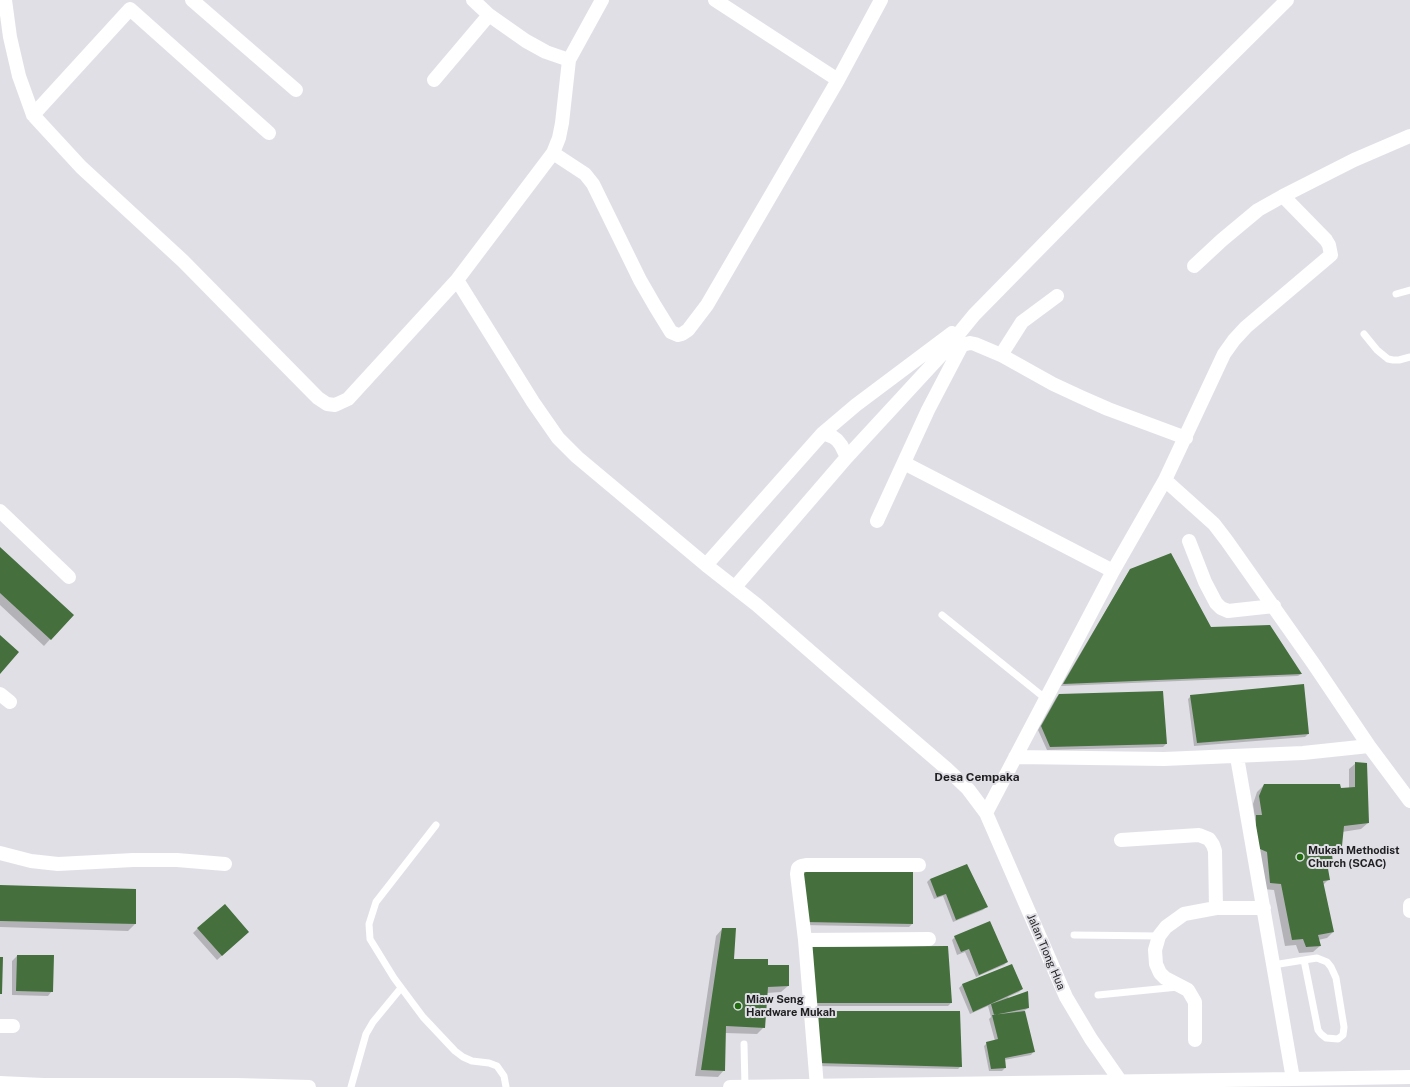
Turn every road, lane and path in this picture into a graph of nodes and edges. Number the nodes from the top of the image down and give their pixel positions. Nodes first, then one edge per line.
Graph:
1 (5, 0) edge
2 (192, 0) edge
3 (473, 0) edge
4 (602, 0) edge
5 (715, 0) edge
6 (881, 0) edge
7 (1288, 0) edge
8 (134, 4) edge
9 (489, 15) junction
10 (569, 60) junction
11 (434, 80) dead end
12 (838, 80) junction
13 (296, 90) dead end
14 (33, 115) junction
15 (269, 134) dead end
16 (1410, 136) edge
17 (554, 154) junction
18 (1283, 196) junction
19 (1194, 266) dead end
20 (457, 280) junction
21 (1410, 290) edge
22 (1396, 294) dead end
23 (1057, 296) dead end
24 (974, 315) junction
25 (1364, 334) dead end
26 (1001, 355) junction
27 (1410, 357) edge
28 (823, 433) junction
29 (1186, 438) junction
30 (847, 457) junction
31 (904, 463) junction
32 (1165, 480) junction
33 (0, 511) edge
34 (877, 521) dead end
35 (1188, 541) dead end
36 (706, 565) junction
37 (1113, 571) junction
38 (69, 577) dead end
39 (734, 586) junction
40 (1274, 606) junction
41 (942, 614) dead end
42 (1046, 699) junction
43 (1369, 746) junction
44 (1015, 757) junction
45 (1237, 757) junction
46 (1410, 802) edge
47 (986, 813) junction
48 (436, 825) dead end
49 (1121, 840) dead end
50 (0, 853) edge
51 (225, 864) dead end
52 (919, 865) dead end
53 (1410, 905) edge
54 (1216, 908) junction
55 (1264, 908) junction
56 (1410, 911) edge
57 (1074, 935) dead end
58 (1159, 936) junction
59 (929, 939) dead end
60 (805, 940) junction
61 (1304, 960) junction
62 (1273, 965) junction
63 (1182, 986) junction
64 (401, 988) junction
65 (1098, 995) dead end
66 (1195, 1040) dead end
67 (744, 1044) dead end
68 (1410, 1077) edge
69 (1292, 1080) junction
70 (1121, 1082) junction
71 (0, 1083) edge
72 (1214, 1084) edge
73 (42, 1086) edge
74 (237, 1086) edge
75 (817, 1086) edge
76 (309, 1087) edge
77 (351, 1087) edge
78 (506, 1087) edge
79 (730, 1087) edge
80 (745, 1087) edge

1 - 14 street
2 - 13 street
3 - 9 street
4 - 10 street
5 - 12 street
6 - 12 street
7 - 24 street
8 - 14 street
8 - 15 street
9 - 10 street
9 - 11 street
10 - 17 street
12 - 17 street
14 - 20 street
16 - 18 street
17 - 20 street
18 - 19 street
18 - 29 street
20 - 36 street, Jalan Tiong Hua
21 - 22 lane
23 - 26 street
24 - 28 street
24 - 30 street
25 - 27 lane
26 - 29 street
26 - 31 street
28 - 30 street
28 - 36 street
29 - 32 street
30 - 39 street
31 - 34 street
31 - 37 street
32 - 37 street
32 - 40 street
33 - 38 street
35 - 40 street
36 - 39 street, Jalan Tiong Hua
37 - 42 street
39 - 47 street, Jalan Tiong Hua
40 - 43 street
41 - 42 lane
42 - 44 street
43 - 45 street
43 - 46 street
44 - 45 street
44 - 47 street
45 - 55 street
47 - 70 street, Jalan Tiong Hua
48 - 64 lane
49 - 54 street
50 - 51 street
52 - 60 street
53 - 56 street
54 - 55 street
54 - 58 street
55 - 62 street
57 - 58 lane
58 - 63 street
59 - 60 street
60 - 75 street
61 - 61 lane
61 - 62 lane
62 - 69 street
63 - 65 lane
63 - 66 street
64 - 77 lane
64 - 78 lane
67 - 80 lane
68 - 69 street
69 - 72 street
70 - 72 street
70 - 75 street
71 - 73 street
73 - 74 street
74 - 76 street
75 - 80 street
79 - 80 street

